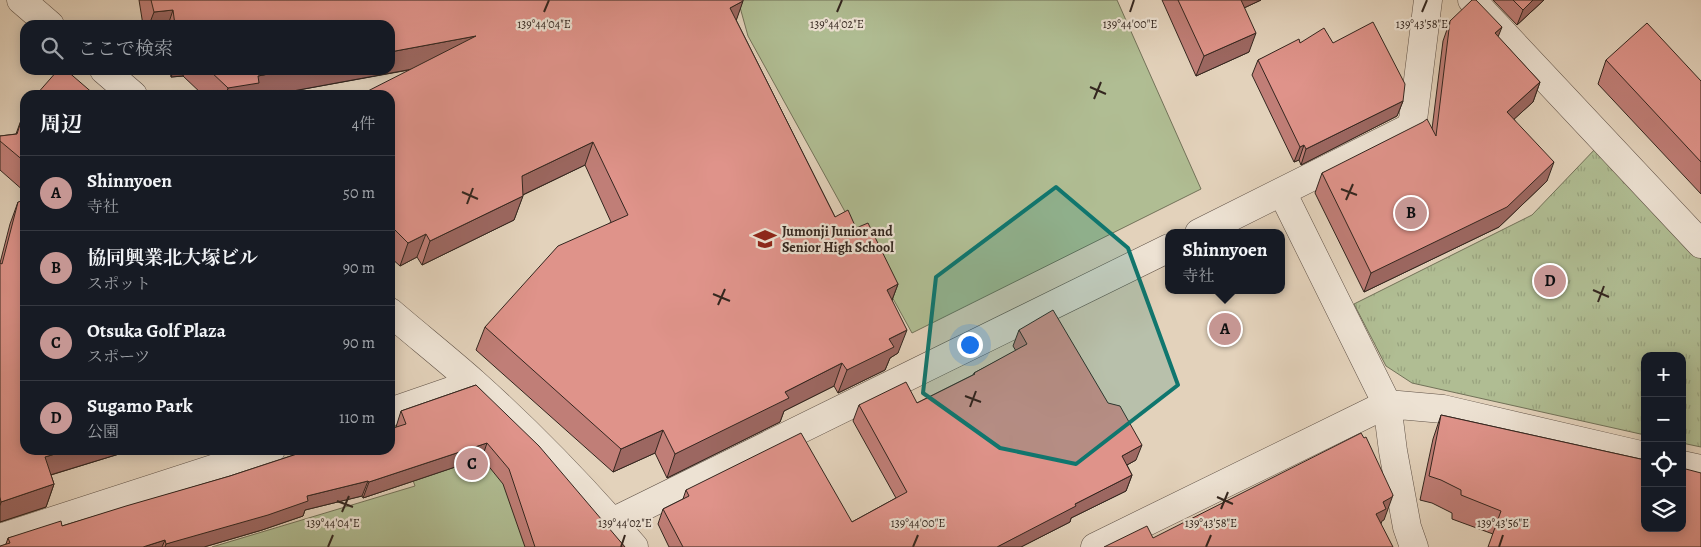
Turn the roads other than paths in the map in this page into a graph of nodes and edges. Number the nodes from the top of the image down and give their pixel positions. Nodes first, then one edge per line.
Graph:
1 (21, 0) edge
2 (1428, 0) edge
3 (1472, 0) edge
4 (44, 20) edge
5 (110, 75) edge
6 (127, 90) edge
7 (1282, 192) junction
8 (1207, 229) edge
9 (1701, 244) edge
10 (1165, 250) edge
11 (395, 316) edge
12 (474, 383) junction
13 (1387, 404) junction
14 (395, 410) edge
15 (257, 455) edge
16 (1641, 455) edge
17 (1686, 466) edge
18 (1701, 469) edge
19 (612, 522) junction
20 (0, 538) edge
21 (634, 547) edge
22 (1095, 547) edge
23 (1414, 547) edge

1 - 4 street
2 - 7 street
3 - 9 street
5 - 6 street
7 - 8 street
7 - 13 street
10 - 19 street
11 - 12 street
12 - 14 street
12 - 19 street
13 - 16 street
13 - 22 street
13 - 23 street
15 - 20 street
17 - 18 street
19 - 21 street

